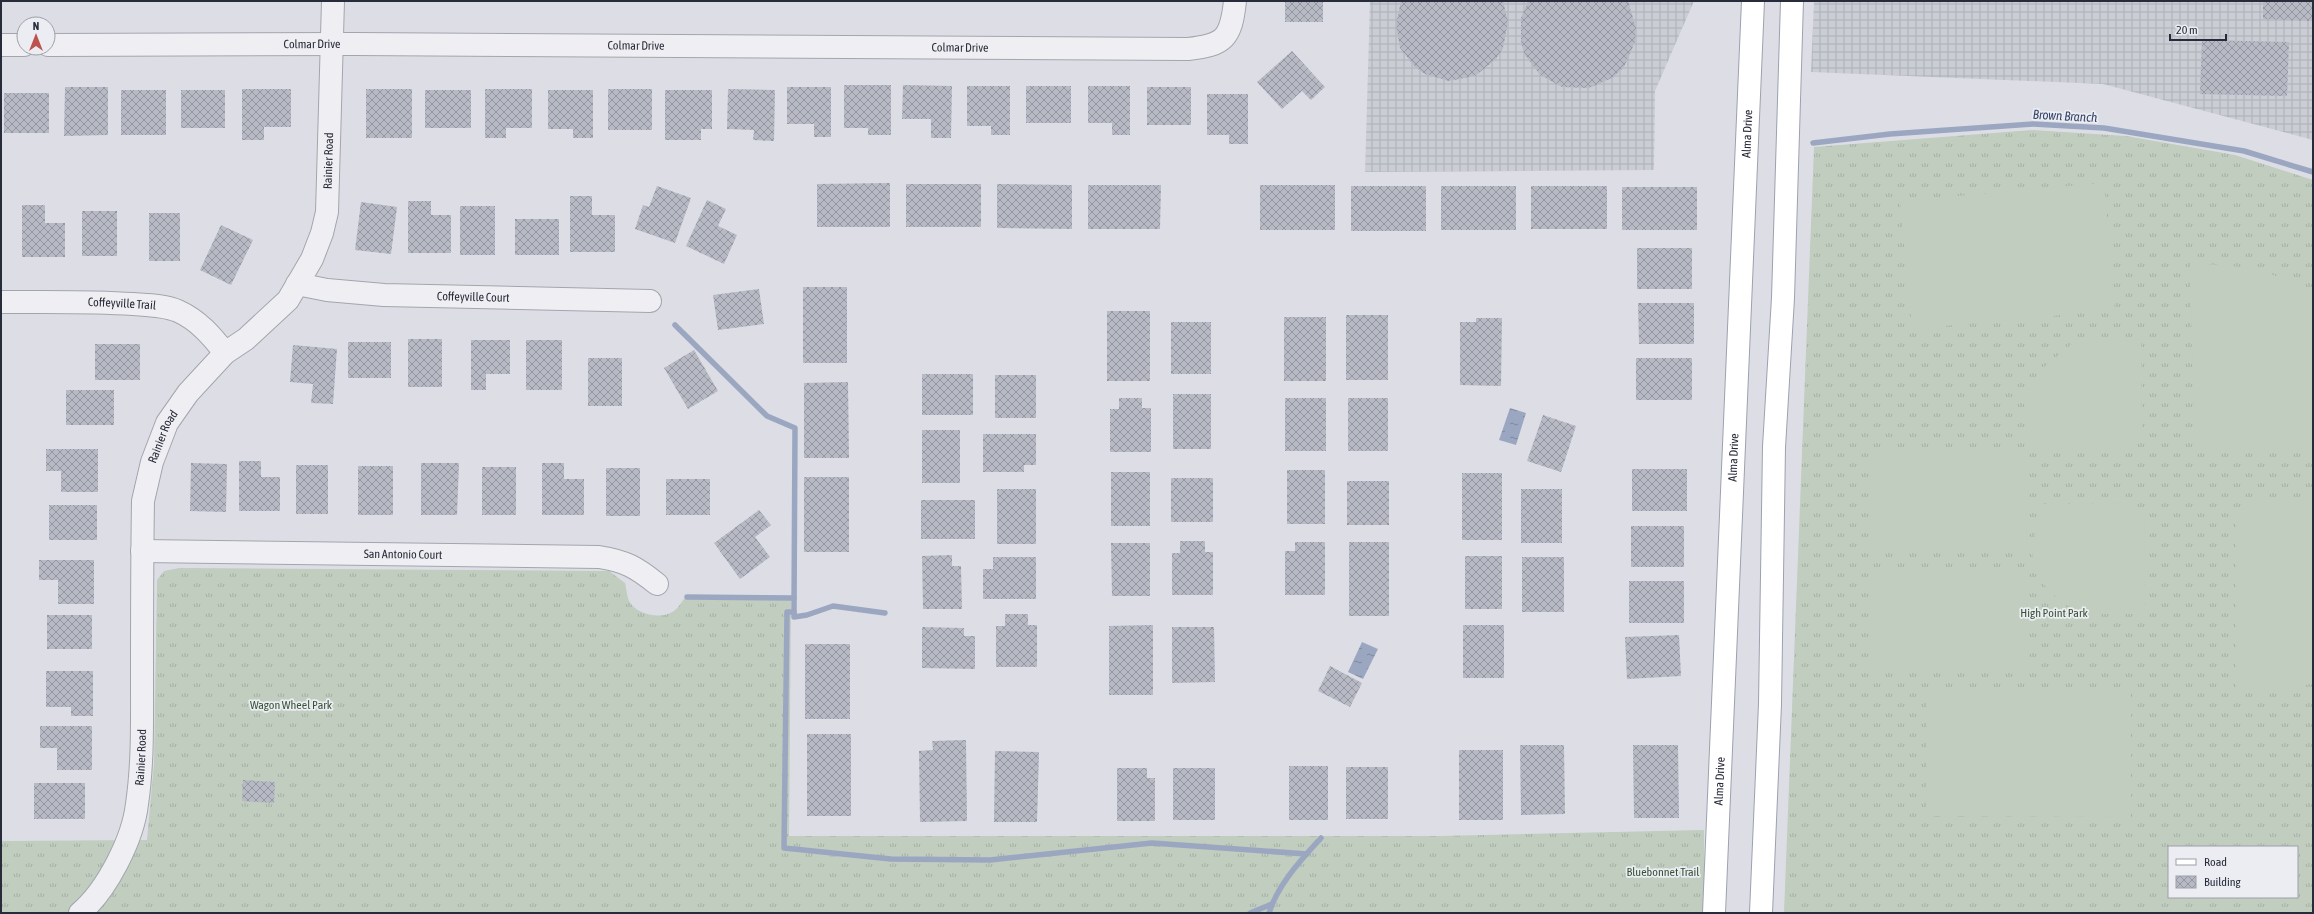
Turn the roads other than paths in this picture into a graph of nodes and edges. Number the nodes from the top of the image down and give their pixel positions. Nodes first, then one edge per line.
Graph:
1 (334, 1) edge
2 (1235, 1) edge
3 (1753, 1) edge
4 (1792, 1) edge
5 (332, 44) junction
6 (1, 45) edge
7 (16, 45) edge
8 (56, 45) edge
9 (298, 284) junction
10 (650, 301) dead end
11 (1, 302) edge
12 (225, 353) junction
13 (142, 551) junction
14 (657, 584) dead end
15 (80, 913) edge
16 (1714, 913) edge
17 (1761, 913) edge

1 - 5 street, Rainier Road
2 - 5 street, Colmar Drive
3 - 16 main road, Alma Drive
4 - 17 main road
5 - 8 street, Colmar Drive
5 - 9 street, Rainier Road
6 - 7 street
9 - 10 street, Coffeyville Court
9 - 12 street, Rainier Road
11 - 12 street, Coffeyville Trail
12 - 13 street, Rainier Road
13 - 14 street, San Antonio Court
13 - 15 street, Rainier Road

